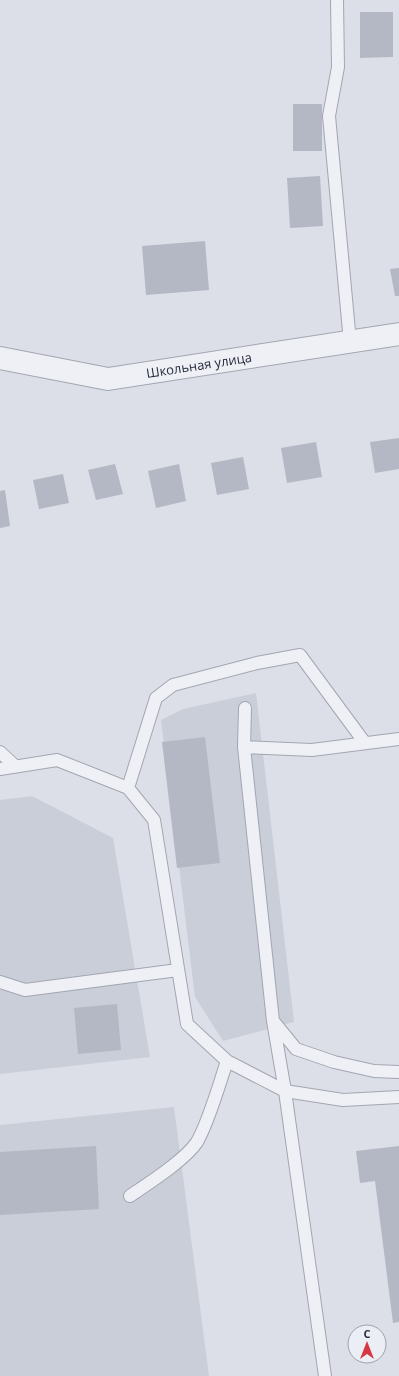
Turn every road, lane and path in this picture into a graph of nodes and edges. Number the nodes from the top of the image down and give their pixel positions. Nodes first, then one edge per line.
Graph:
1 (337, 0) edge
2 (399, 334) edge
3 (350, 342) junction
4 (0, 358) edge
5 (245, 708) dead end
6 (399, 739) edge
7 (365, 743) junction
8 (244, 747) junction
9 (0, 752) edge
10 (15, 766) junction
11 (0, 768) edge
12 (128, 788) junction
13 (178, 970) junction
14 (0, 982) edge
15 (273, 1021) junction
16 (227, 1061) junction
17 (399, 1072) edge
18 (286, 1091) junction
19 (399, 1097) edge
20 (130, 1196) dead end
21 (325, 1376) edge

1 - 3 lane
2 - 3 street, Школьная улица
3 - 4 street, Школьная улица
5 - 8 lane
6 - 7 lane
7 - 8 lane
7 - 12 lane
8 - 15 lane
9 - 10 lane
10 - 11 lane
10 - 12 lane
12 - 13 lane
13 - 14 lane
13 - 16 lane
15 - 17 lane
15 - 18 lane
16 - 18 lane
16 - 20 lane
18 - 19 lane
18 - 21 lane

